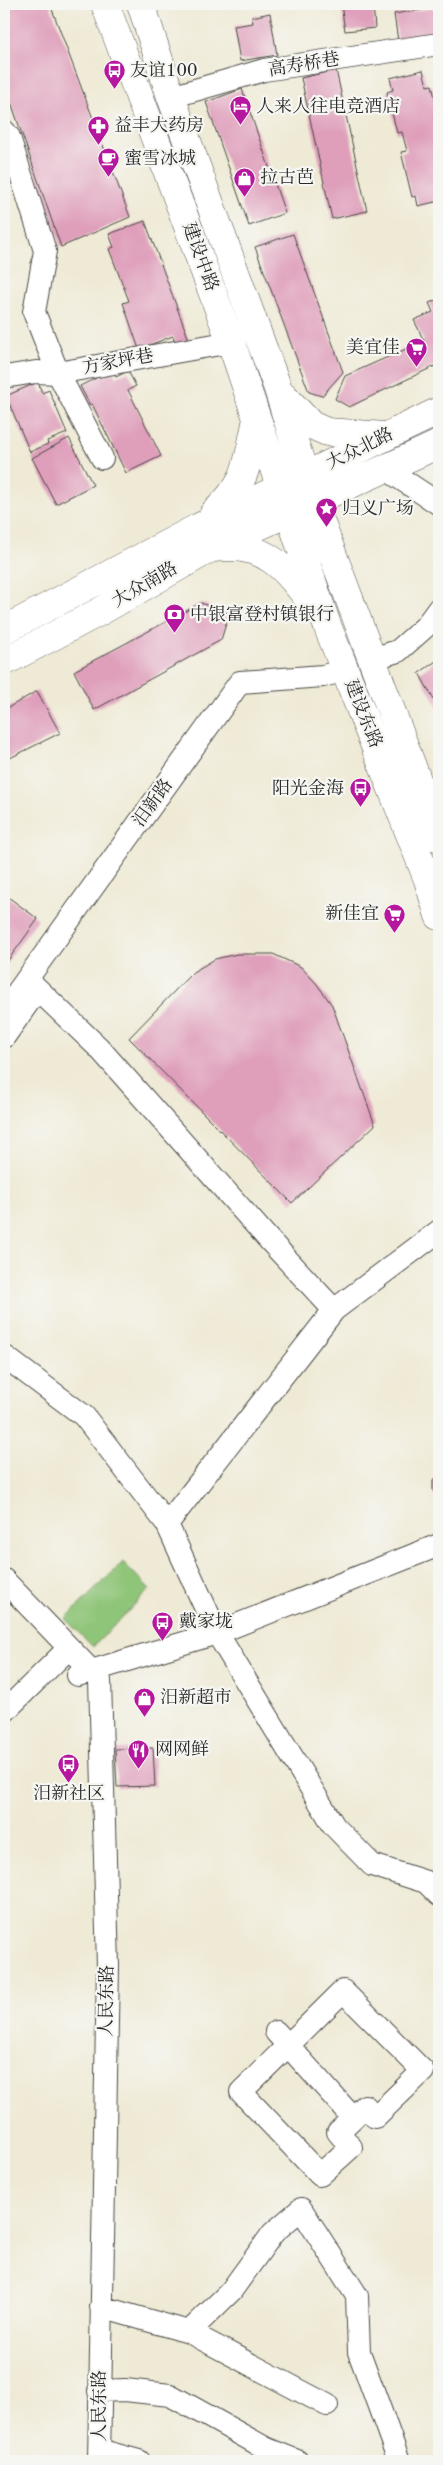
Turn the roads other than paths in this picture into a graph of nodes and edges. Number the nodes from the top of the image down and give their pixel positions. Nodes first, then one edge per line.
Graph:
1 (105, 4) edge
2 (141, 4) edge
3 (439, 44) edge
4 (172, 97) junction
5 (4, 131) edge
6 (231, 342) junction
7 (58, 372) junction
8 (4, 377) edge
9 (278, 389) junction
10 (439, 412) edge
11 (258, 418) junction
12 (386, 436) junction
13 (439, 444) edge
14 (102, 458) dead end
15 (391, 466) junction
16 (305, 475) junction
17 (280, 487) junction
18 (439, 493) edge
19 (313, 502) junction
20 (439, 504) edge
21 (288, 512) junction
22 (205, 538) junction
23 (439, 608) edge
24 (328, 625) junction
25 (4, 630) edge
26 (371, 659) junction
27 (4, 662) edge
28 (346, 670) junction
29 (439, 838) edge
30 (439, 916) edge
31 (32, 984) junction
32 (4, 1011) edge
33 (4, 1037) edge
34 (439, 1231) edge
35 (334, 1310) junction
36 (4, 1356) edge
37 (167, 1524) junction
38 (439, 1545) edge
39 (439, 1557) edge
40 (4, 1580) edge
41 (4, 1596) edge
42 (219, 1636) junction
43 (65, 1652) junction
44 (89, 1678) junction
45 (4, 1712) edge
46 (439, 1895) edge
47 (282, 2039) junction
48 (352, 2118) junction
49 (101, 2307) junction
50 (189, 2332) junction
51 (99, 2391) junction
52 (327, 2405) dead end
53 (265, 2455) edge
54 (95, 2458) edge
55 (139, 2461) edge
56 (297, 2461) edge
57 (399, 2461) edge

1 - 6 main road, 建设中路
2 - 4 main road, 建设中路
3 - 4 street, 高寿桥巷
4 - 9 main road, 建设中路
5 - 7 street
6 - 7 street, 方家坪巷
6 - 11 main road, 建设中路
7 - 8 street, 方家坪巷
7 - 14 street
9 - 12 main road
9 - 16 main road, 建设中路
10 - 12 main road, 大众北路
11 - 17 main road, 建设中路
11 - 22 main road
12 - 16 main road, 大众北路
13 - 15 main road, 大众北路
15 - 18 street
15 - 19 main road, 大众北路
15 - 20 street
16 - 17 main road, 大众北路
16 - 19 main road, 建设中路
17 - 21 main road, 建设中路
17 - 22 main road, 大众南路
19 - 21 main road, 大众北路
19 - 26 main road, 建设东路
21 - 22 main road, 大众南路
21 - 24 main road, 建设东路
22 - 24 main road
22 - 25 main road, 大众南路
22 - 27 main road, 大众南路
23 - 26 street
24 - 28 main road, 建设东路
26 - 29 main road, 建设东路
28 - 30 main road, 建设东路
28 - 31 street, 汨新路
31 - 32 street, 汨新路
31 - 33 street
31 - 35 street
34 - 35 street
35 - 37 street
36 - 37 street
37 - 42 street
38 - 42 street
39 - 42 street
40 - 43 street
41 - 43 street
42 - 44 street
42 - 46 street
43 - 44 street
43 - 45 street
44 - 49 street, 人民东路
44 - 54 street, 人民东路
47 - 48 street
47 - 48 street
47 - 48 street
49 - 50 street
49 - 51 street, 人民东路
50 - 52 street
50 - 57 street
51 - 53 street
51 - 54 street, 人民东路
53 - 56 street
54 - 55 street

